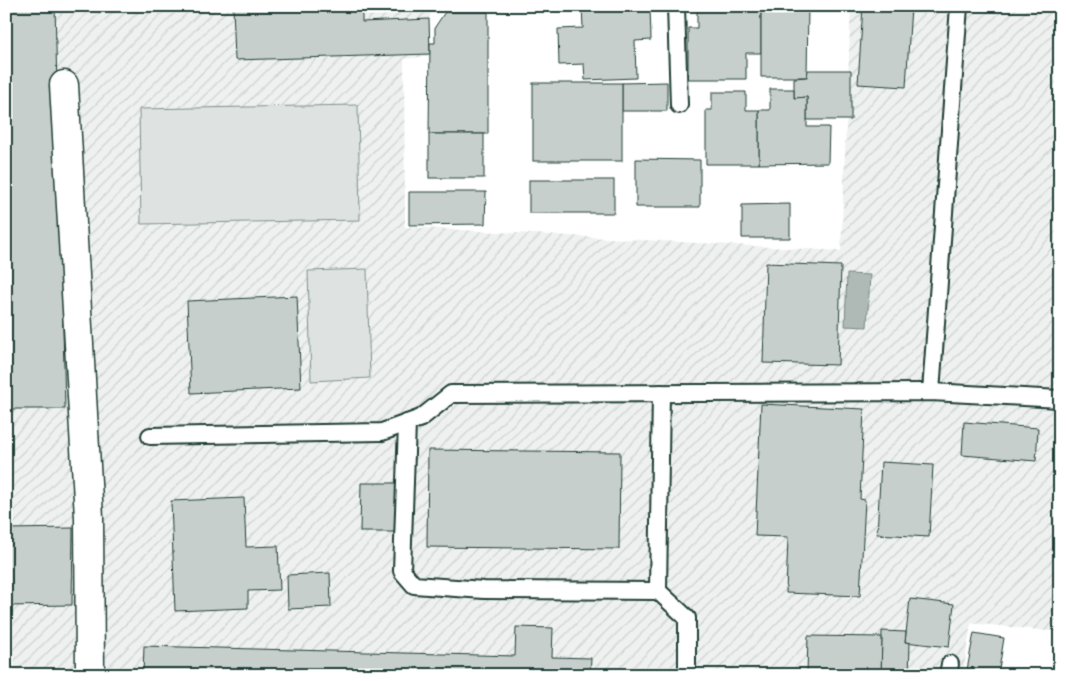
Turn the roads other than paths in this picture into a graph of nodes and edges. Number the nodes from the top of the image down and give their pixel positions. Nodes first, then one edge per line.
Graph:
1 (676, 6) edge
2 (959, 6) edge
3 (64, 84) dead end
4 (679, 105) dead end
5 (931, 392) junction
6 (661, 393) junction
7 (1060, 399) edge
8 (407, 423) junction
9 (150, 436) dead end
10 (658, 591) junction
11 (90, 675) edge
12 (687, 675) edge

1 - 4 lane
2 - 5 lane
3 - 11 street
5 - 6 lane
5 - 7 lane
6 - 8 lane
6 - 10 lane
8 - 9 lane
8 - 10 lane
10 - 12 lane

